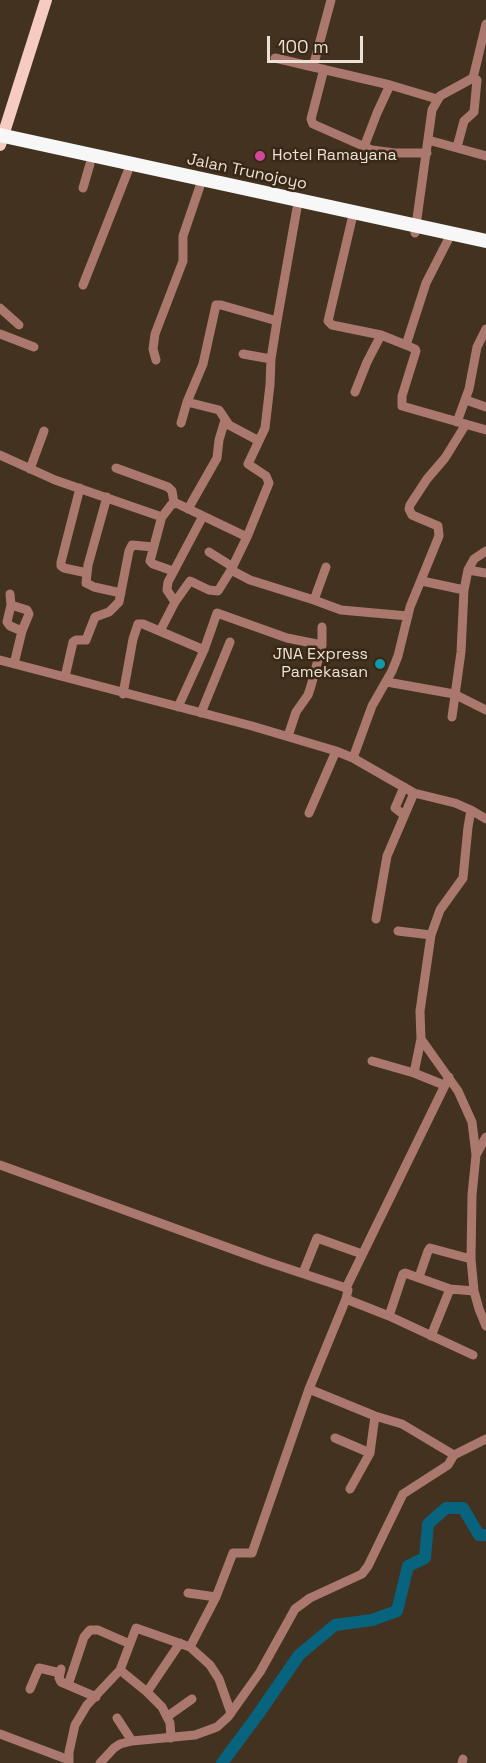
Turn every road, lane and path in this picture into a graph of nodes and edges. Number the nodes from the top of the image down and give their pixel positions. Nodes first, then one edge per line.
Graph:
1 (46, 0) edge
2 (331, 0) edge
3 (486, 24) edge
4 (484, 44) edge
5 (275, 58) dead end
6 (313, 67) junction
7 (324, 69) junction
8 (479, 80) edge
9 (390, 85) junction
10 (437, 99) junction
11 (428, 140) junction
12 (1, 141) edge
13 (364, 147) junction
14 (457, 147) junction
15 (427, 153) junction
16 (486, 156) edge
17 (90, 164) junction
18 (128, 171) junction
19 (200, 186) junction
20 (83, 188) dead end
21 (297, 208) junction
22 (352, 219) junction
23 (416, 224) junction
24 (448, 240) junction
25 (486, 241) edge
26 (486, 248) edge
27 (83, 285) dead end
28 (0, 308) edge
29 (277, 321) junction
30 (19, 325) dead end
31 (486, 329) edge
32 (0, 334) edge
33 (381, 335) junction
34 (406, 345) junction
35 (34, 347) dead end
36 (243, 354) dead end
37 (271, 359) junction
38 (156, 360) dead end
39 (355, 392) dead end
40 (466, 400) junction
41 (187, 402) junction
42 (486, 407) edge
43 (225, 420) junction
44 (181, 423) dead end
45 (461, 423) junction
46 (486, 430) edge
47 (44, 431) dead end
48 (259, 441) junction
49 (0, 455) edge
50 (30, 468) junction
51 (116, 468) dead end
52 (80, 488) junction
53 (107, 497) junction
54 (174, 503) junction
55 (188, 509) junction
56 (162, 516) junction
57 (203, 516) junction
58 (247, 537) junction
59 (153, 547) junction
60 (486, 551) edge
61 (209, 552) dead end
62 (326, 567) dead end
63 (232, 569) junction
64 (468, 570) junction
65 (173, 571) junction
66 (87, 573) junction
67 (486, 573) edge
68 (422, 581) junction
69 (464, 590) junction
70 (121, 593) junction
71 (314, 600) junction
72 (175, 602) junction
73 (408, 616) junction
74 (321, 627) dead end
75 (22, 630) junction
76 (160, 631) junction
77 (230, 642) dead end
78 (321, 645) junction
79 (204, 650) junction
80 (0, 660) edge
81 (14, 664) junction
82 (65, 677) junction
83 (387, 682) junction
84 (123, 694) junction
85 (454, 694) junction
86 (178, 707) junction
87 (486, 710) edge
88 (201, 713) junction
89 (452, 717) dead end
90 (288, 736) junction
91 (336, 751) junction
92 (353, 758) junction
93 (404, 788) junction
94 (414, 793) junction
95 (471, 810) junction
96 (309, 813) dead end
97 (404, 815) junction
98 (486, 819) edge
99 (376, 919) dead end
100 (398, 931) dead end
101 (431, 935) junction
102 (421, 1039) junction
103 (372, 1061) dead end
104 (414, 1073) junction
105 (447, 1081) junction
106 (486, 1137) edge
107 (476, 1155) junction
108 (0, 1165) edge
109 (362, 1254) junction
110 (471, 1259) junction
111 (303, 1273) junction
112 (418, 1277) junction
113 (346, 1288) junction
114 (450, 1288) junction
115 (474, 1291) junction
116 (346, 1299) junction
117 (389, 1316) junction
118 (486, 1326) edge
119 (431, 1336) junction
120 (473, 1355) dead end
121 (309, 1389) junction
122 (375, 1416) junction
123 (335, 1437) dead end
124 (486, 1439) edge
125 (370, 1453) junction
126 (454, 1455) junction
127 (350, 1489) dead end
128 (188, 1593) dead end
129 (216, 1597) junction
130 (180, 1643) junction
131 (130, 1644) junction
132 (190, 1647) junction
133 (120, 1670) junction
134 (68, 1685) junction
135 (30, 1689) dead end
136 (147, 1692) junction
137 (96, 1697) junction
138 (192, 1700) dead end
139 (231, 1713) junction
140 (168, 1716) junction
141 (117, 1718) dead end
142 (0, 1734) edge
143 (171, 1738) junction
144 (132, 1741) junction
145 (69, 1761) edge
146 (100, 1763) edge

1 - 12 main road
2 - 6 street
3 - 4 street
4 - 8 street
5 - 6 street
6 - 7 street
7 - 9 street
7 - 13 street
8 - 10 street
8 - 14 street
9 - 10 street
9 - 13 street
10 - 11 street
11 - 14 street
11 - 15 street
12 - 17 highway, Jalan Trunojoyo
12 - 23 highway, Jalan Trunojoyo
13 - 15 street
14 - 16 street
15 - 23 street
17 - 18 highway, Jalan Trunojoyo
17 - 20 street
18 - 19 highway, Jalan Trunojoyo
18 - 27 street
19 - 21 highway, Jalan Trunojoyo
19 - 38 street
21 - 22 highway, Jalan Trunojoyo
21 - 29 street
22 - 23 highway, Jalan Trunojoyo
22 - 33 street
23 - 24 highway, Jalan Trunojoyo
23 - 25 highway, Jalan Trunojoyo
24 - 26 highway, Jalan Trunojoyo
24 - 34 street
28 - 30 street
29 - 37 street
29 - 41 street
31 - 40 street
32 - 35 street
33 - 34 street
33 - 39 street
34 - 45 street
36 - 37 street
37 - 48 street
40 - 42 street
40 - 45 street
41 - 43 street
41 - 44 street
43 - 48 street
43 - 55 street
45 - 46 street
45 - 68 street
47 - 50 street
48 - 58 street
49 - 50 street
50 - 52 street
51 - 54 street
52 - 53 street
52 - 66 street
53 - 56 street
53 - 66 street
54 - 55 street
54 - 56 street
55 - 57 street
56 - 59 street
57 - 58 street
57 - 65 street
58 - 63 street
59 - 65 street
59 - 70 street
60 - 64 street
61 - 63 street
62 - 71 street
63 - 71 street
63 - 72 street
64 - 67 street
64 - 69 street
65 - 72 street
66 - 70 street
68 - 69 street
68 - 73 street
69 - 85 street
70 - 82 street
71 - 73 street
72 - 76 street
73 - 83 street
74 - 78 street
75 - 75 street
75 - 81 street
76 - 79 street
76 - 84 street
77 - 88 street
78 - 79 street
78 - 90 street
79 - 86 street
80 - 81 street
81 - 82 street
82 - 84 street
83 - 85 street
83 - 92 street
84 - 86 street
85 - 87 street
85 - 89 street
86 - 88 street
88 - 90 street
90 - 91 street
91 - 92 street
91 - 96 street
92 - 93 street
93 - 94 street
93 - 97 street
94 - 95 street
94 - 97 street
95 - 98 street
95 - 101 street
97 - 99 street
100 - 101 street
101 - 102 street
102 - 104 street
102 - 105 street
103 - 104 street
104 - 105 street
105 - 107 street
105 - 109 street
106 - 107 street
107 - 110 street
108 - 111 street
109 - 111 street
109 - 113 street
110 - 112 street
110 - 115 street
111 - 113 street
112 - 114 street
112 - 117 street
113 - 116 street
114 - 115 street
114 - 119 street
115 - 118 street
116 - 117 street
116 - 121 street
117 - 119 street
119 - 120 street
121 - 122 street
121 - 129 street
122 - 125 street
122 - 126 street
123 - 125 street
124 - 126 street
125 - 127 street
126 - 139 street
128 - 129 street
129 - 132 street
130 - 131 street
130 - 132 street
130 - 136 street
131 - 133 street
131 - 134 street
132 - 139 street
133 - 136 street
133 - 137 street
134 - 135 street
134 - 137 street
136 - 140 street
137 - 145 street
138 - 140 street
139 - 143 street
140 - 143 street
141 - 144 street
142 - 145 street
143 - 144 street
144 - 146 street

